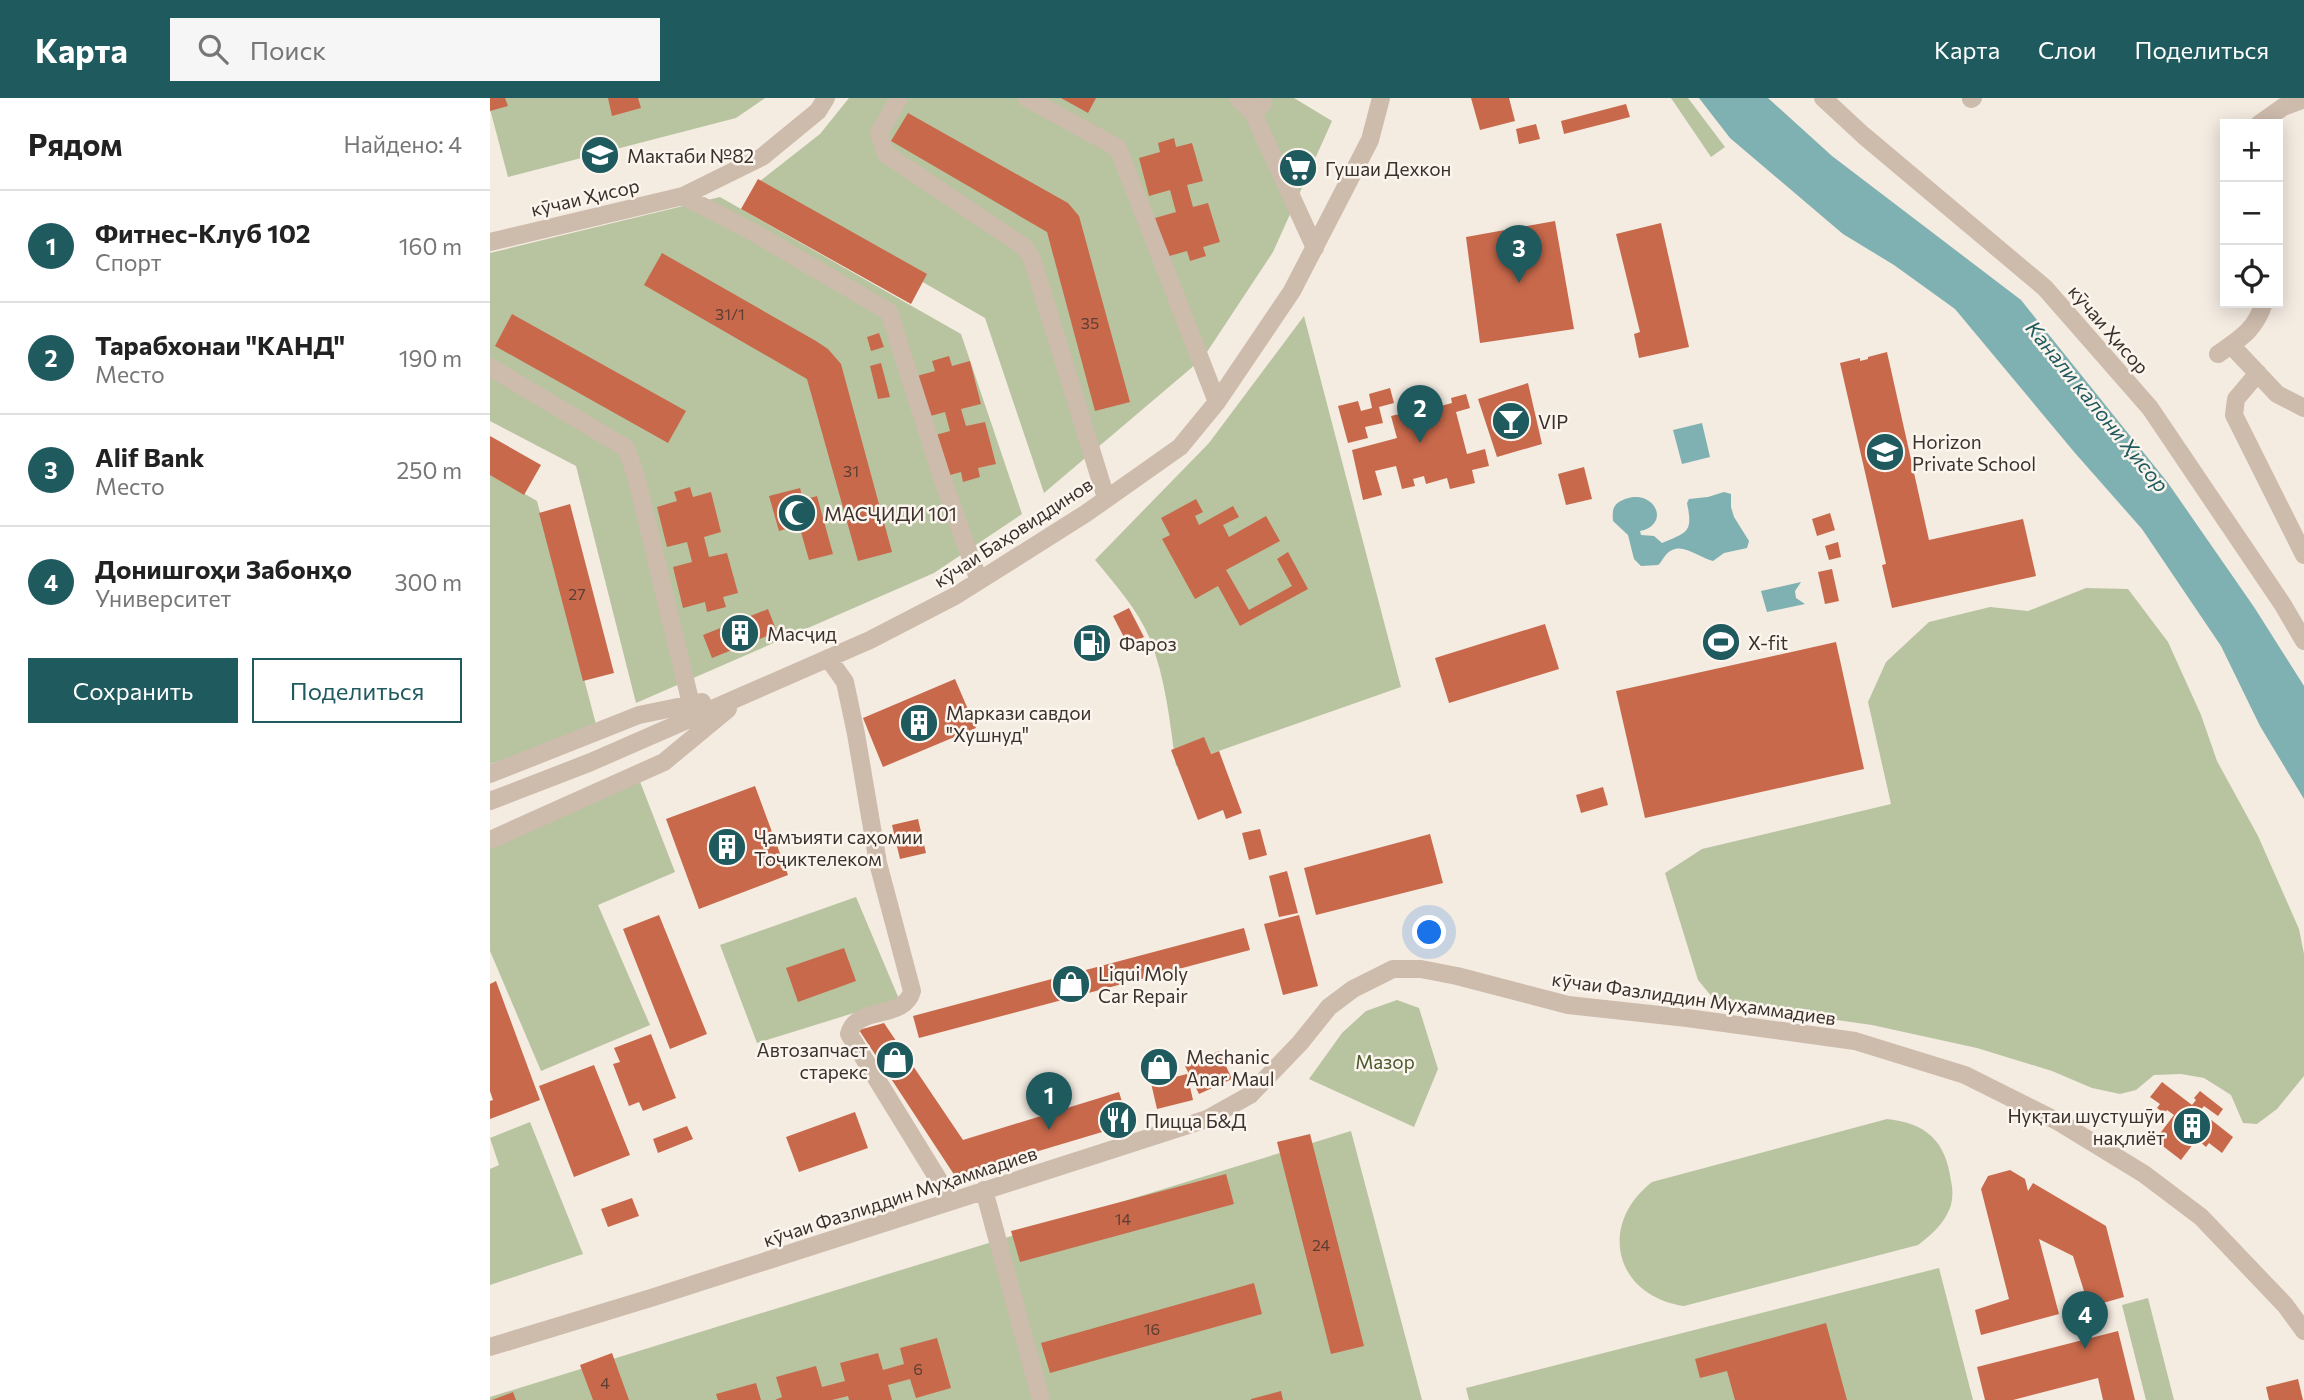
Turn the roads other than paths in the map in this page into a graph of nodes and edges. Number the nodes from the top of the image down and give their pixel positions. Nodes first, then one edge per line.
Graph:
1 (826, 98) edge
2 (899, 98) edge
3 (1027, 98) edge
4 (1238, 98) edge
5 (1263, 98) edge
6 (1381, 98) edge
7 (1823, 98) edge
8 (2304, 99) edge
9 (1253, 113) junction
10 (2266, 119) edge
11 (683, 195) junction
12 (490, 242) edge
13 (1315, 248) junction
14 (2262, 308) edge
15 (490, 367) edge
16 (2258, 373) junction
17 (1217, 402) junction
18 (2304, 408) edge
19 (1106, 498) junction
20 (2304, 555) edge
21 (979, 581) junction
22 (2304, 640) edge
23 (828, 658) junction
24 (750, 691) junction
25 (691, 704) junction
26 (490, 774) edge
27 (490, 801) edge
28 (490, 839) edge
29 (984, 1189) junction
30 (951, 1200) junction
31 (2304, 1331) edge
32 (490, 1347) edge
33 (1041, 1400) edge

1 - 11 street, кӯчаи Ҳисор
2 - 19 street
3 - 17 street
4 - 9 street
5 - 9 street
6 - 13 street, кӯчаи Баҳовиддинов
7 - 22 street, кӯчаи Ҳисор
8 - 10 street
9 - 13 street
11 - 12 street, кӯчаи Ҳисор
11 - 21 street
13 - 17 street, кӯчаи Баҳовиддинов
14 - 16 street
15 - 25 street
16 - 18 street
16 - 20 street
17 - 19 street, кӯчаи Баҳовиддинов
19 - 21 street, кӯчаи Баҳовиддинов
21 - 23 street, кӯчаи Баҳовиддинов
23 - 24 street, кӯчаи Баҳовиддинов
23 - 30 street
24 - 25 street
24 - 27 street, кӯчаи Баҳовиддинов
24 - 28 street
25 - 26 street
29 - 30 street, кӯчаи Фазлиддин Муҳаммадиев
29 - 31 street, кӯчаи Фазлиддин Муҳаммадиев
29 - 33 street
30 - 32 street, кӯчаи Фазлиддин Муҳаммадиев

